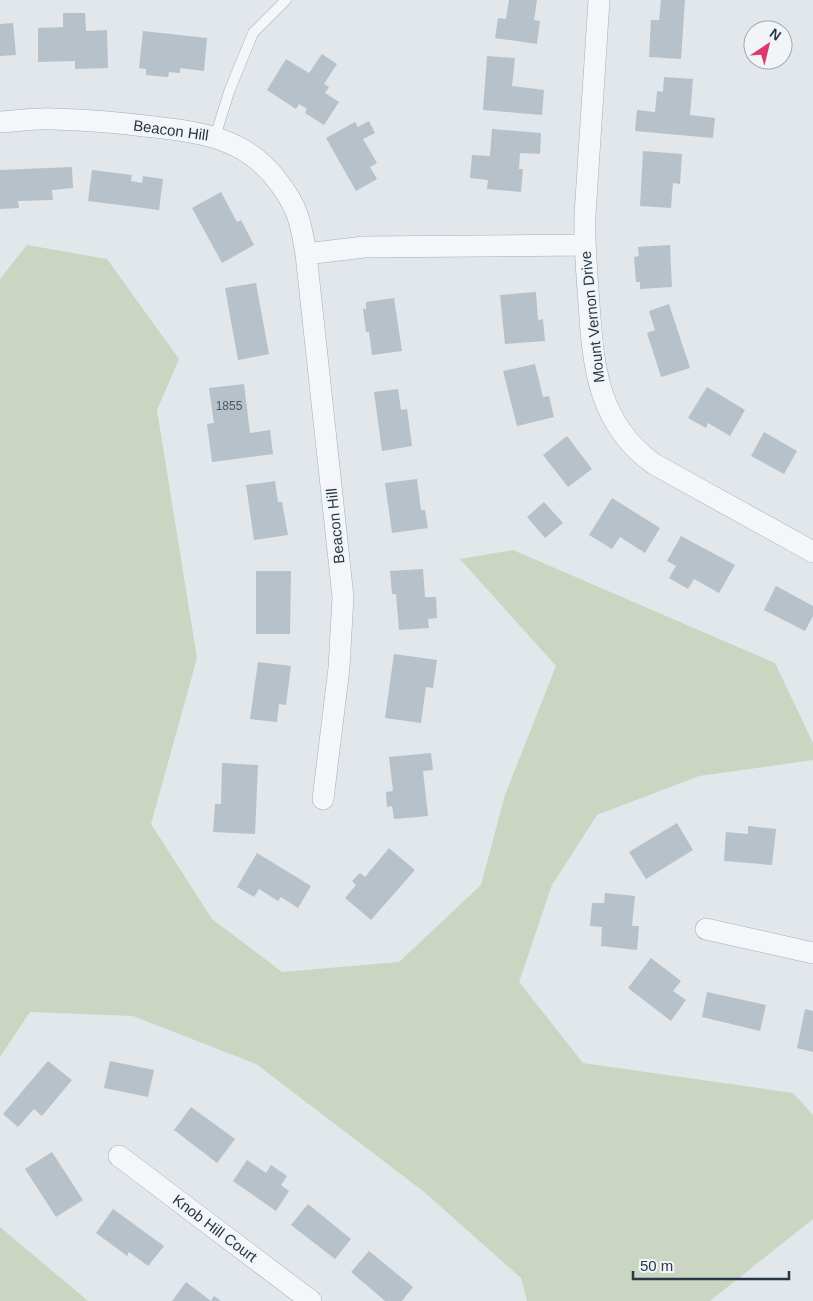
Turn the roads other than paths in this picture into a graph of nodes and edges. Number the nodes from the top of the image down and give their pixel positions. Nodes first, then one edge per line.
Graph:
1 (286, 0) edge
2 (599, 0) edge
3 (0, 122) edge
4 (215, 137) junction
5 (584, 245) junction
6 (306, 254) junction
7 (813, 552) edge
8 (323, 799) dead end
9 (706, 929) dead end
10 (813, 953) edge
11 (119, 1156) dead end
12 (311, 1301) edge

1 - 4 lane
2 - 5 street, Mount Vernon Drive
3 - 4 street, Beacon Hill
4 - 6 street, Beacon Hill
5 - 6 street
5 - 7 street, Mount Vernon Drive
6 - 8 street, Beacon Hill
9 - 10 street
11 - 12 street, Knob Hill Court

